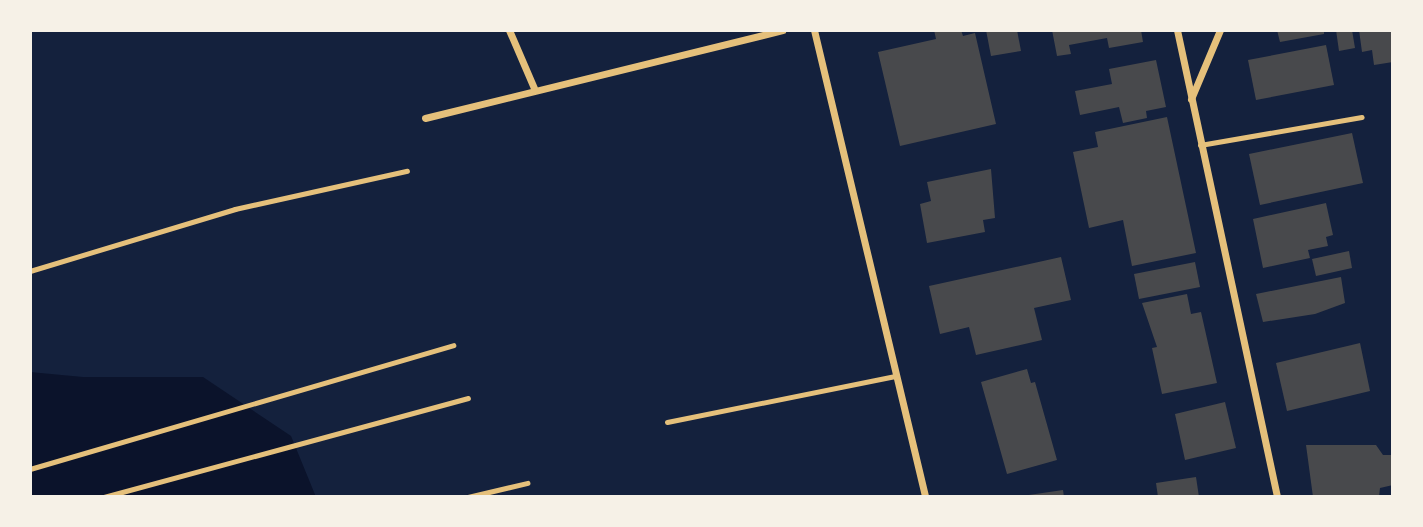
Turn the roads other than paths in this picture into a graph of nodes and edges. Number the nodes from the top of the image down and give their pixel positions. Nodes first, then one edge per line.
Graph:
1 (509, 30) edge
2 (782, 30) edge
3 (814, 30) edge
4 (1177, 30) edge
5 (1220, 30) edge
6 (534, 88) junction
7 (1190, 100) junction
8 (1362, 117) dead end
9 (425, 118) dead end
10 (1199, 145) junction
11 (896, 376) junction
12 (667, 422) dead end
13 (925, 497) edge
14 (1277, 497) edge

1 - 6 street
2 - 6 street
3 - 11 street
4 - 7 street
5 - 7 street
6 - 9 street
7 - 10 street
8 - 10 lane
10 - 14 street
11 - 12 lane
11 - 13 street

